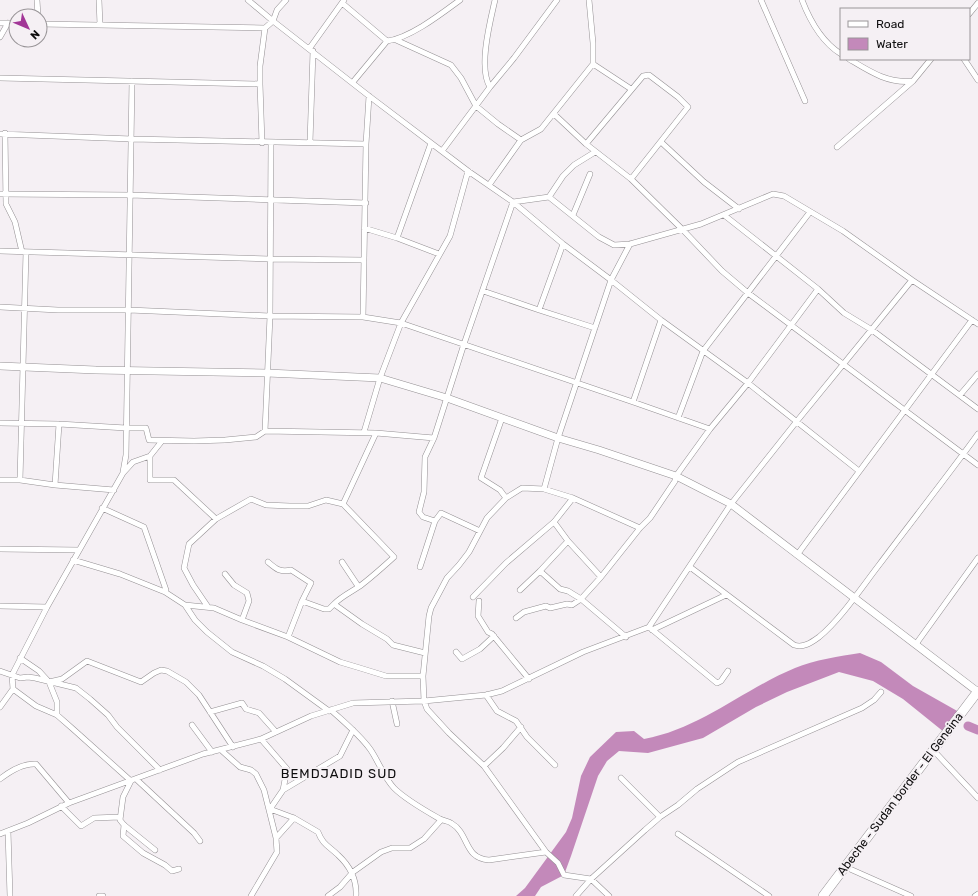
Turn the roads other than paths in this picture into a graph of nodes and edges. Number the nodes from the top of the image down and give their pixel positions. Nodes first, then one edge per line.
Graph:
1 (99, 0) edge
2 (248, 0) edge
3 (286, 0) edge
4 (460, 0) edge
5 (494, 0) edge
6 (557, 0) edge
7 (589, 0) edge
8 (761, 0) edge
9 (802, 0) edge
10 (343, 1) edge
11 (978, 3) edge
12 (970, 13) edge
13 (273, 21) junction
14 (0, 23) edge
15 (8, 23) joint
16 (48, 24) edge
17 (100, 25) junction
18 (265, 28) junction
19 (0, 37) edge
20 (396, 40) junction
21 (387, 41) junction
22 (311, 50) junction
23 (840, 53) edge
24 (851, 60) edge
25 (930, 60) edge
26 (965, 60) edge
27 (593, 64) junction
28 (0, 78) edge
29 (978, 80) edge
30 (132, 81) junction
31 (913, 81) junction
32 (353, 82) junction
33 (260, 84) junction
34 (490, 87) junction
35 (631, 89) junction
36 (369, 96) junction
37 (805, 101) dead end
38 (476, 106) junction
39 (554, 114) junction
40 (2, 134) edge
41 (132, 139) junction
42 (521, 140) junction
43 (310, 142) junction
44 (661, 142) junction
45 (262, 143) junction
46 (271, 143) junction
47 (431, 143) junction
48 (366, 144) junction
49 (586, 144) junction
50 (837, 147) dead end
51 (442, 151) junction
52 (595, 152) junction
53 (468, 171) junction
54 (590, 174) dead end
55 (631, 179) junction
56 (489, 185) junction
57 (3, 193) edge
58 (130, 195) junction
59 (549, 197) junction
60 (270, 199) junction
61 (513, 202) junction
62 (366, 203) junction
63 (739, 208) junction
64 (810, 212) junction
65 (573, 215) junction
66 (724, 215) junction
67 (364, 228) junction
68 (683, 230) junction
69 (396, 238) junction
70 (563, 244) junction
71 (630, 244) junction
72 (0, 251) edge
73 (24, 252) junction
74 (439, 254) junction
75 (129, 255) junction
76 (775, 256) junction
77 (270, 259) junction
78 (364, 260) junction
79 (611, 280) junction
80 (912, 280) junction
81 (818, 289) junction
82 (483, 291) junction
83 (748, 293) junction
84 (0, 307) edge
85 (24, 308) junction
86 (129, 310) junction
87 (539, 310) junction
88 (270, 316) junction
89 (363, 316) junction
90 (661, 320) junction
91 (972, 320) junction
92 (401, 323) junction
93 (978, 324) edge
94 (791, 325) junction
95 (596, 328) junction
96 (872, 330) junction
97 (464, 344) junction
98 (703, 351) junction
99 (844, 365) junction
100 (0, 366) edge
101 (23, 367) junction
102 (128, 370) junction
103 (267, 373) junction
104 (978, 374) edge
105 (932, 375) junction
106 (380, 378) junction
107 (577, 382) junction
108 (748, 383) junction
109 (960, 395) junction
110 (446, 398) junction
111 (633, 402) junction
112 (978, 409) edge
113 (905, 411) junction
114 (502, 418) junction
115 (678, 418) junction
116 (797, 421) junction
117 (0, 423) edge
118 (21, 423) junction
119 (59, 424) junction
120 (126, 428) junction
121 (710, 429) junction
122 (265, 431) junction
123 (364, 432) junction
124 (376, 433) junction
125 (978, 434) edge
126 (434, 438) junction
127 (558, 438) junction
128 (162, 441) junction
129 (963, 454) junction
130 (150, 456) junction
131 (978, 465) edge
132 (859, 471) junction
133 (123, 473) junction
134 (676, 476) junction
135 (0, 480) edge
136 (20, 480) junction
137 (55, 485) junction
138 (114, 490) junction
139 (544, 490) junction
140 (506, 498) junction
141 (573, 498) junction
142 (344, 504) junction
143 (731, 504) junction
144 (102, 508) junction
145 (216, 519) junction
146 (435, 521) junction
147 (554, 522) junction
148 (640, 528) junction
149 (480, 531) junction
150 (568, 541) junction
151 (0, 549) edge
152 (78, 550) junction
153 (797, 555) junction
154 (978, 558) edge
155 (73, 560) junction
156 (268, 562) dead end
157 (342, 562) dead end
158 (420, 567) dead end
159 (690, 567) junction
160 (540, 571) junction
161 (225, 574) dead end
162 (601, 577) junction
163 (358, 586) junction
164 (520, 590) dead end
165 (165, 592) junction
166 (726, 595) junction
167 (473, 597) dead end
168 (854, 598) junction
169 (581, 599) junction
170 (302, 601) junction
171 (479, 601) dead end
172 (334, 604) junction
173 (185, 605) junction
174 (0, 606) edge
175 (47, 607) junction
176 (208, 607) junction
177 (516, 618) dead end
178 (242, 620) junction
179 (651, 629) junction
180 (494, 636) junction
181 (288, 637) junction
182 (626, 637) junction
183 (916, 644) junction
184 (456, 652) dead end
185 (425, 653) junction
186 (20, 658) junction
187 (0, 671) edge
188 (728, 671) dead end
189 (12, 676) junction
190 (423, 676) junction
191 (529, 679) junction
192 (49, 682) junction
193 (13, 689) junction
194 (881, 692) dead end
195 (978, 692) edge
196 (486, 694) junction
197 (978, 699) edge
198 (392, 701) junction
199 (424, 701) junction
200 (0, 707) edge
201 (330, 710) junction
202 (210, 712) junction
203 (57, 715) junction
204 (397, 724) dead end
205 (192, 725) dead end
206 (521, 727) junction
207 (353, 730) junction
208 (276, 732) junction
209 (260, 739) junction
210 (233, 747) junction
211 (221, 750) junction
212 (212, 752) junction
213 (935, 752) junction
214 (555, 765) dead end
215 (484, 766) junction
216 (160, 770) junction
217 (621, 778) dead end
218 (0, 779) edge
219 (134, 780) junction
220 (910, 784) junction
221 (283, 790) junction
222 (978, 798) edge
223 (68, 803) junction
224 (61, 806) junction
225 (270, 809) junction
226 (120, 817) junction
227 (660, 817) junction
228 (294, 818) junction
229 (442, 820) junction
230 (124, 825) junction
231 (8, 831) junction
232 (0, 834) edge
233 (678, 834) dead end
234 (276, 838) junction
235 (200, 841) dead end
236 (155, 850) dead end
237 (546, 852) junction
238 (179, 869) dead end
239 (850, 869) junction
240 (353, 872) junction
241 (591, 879) junction
242 (978, 894) edge
243 (10, 896) edge
244 (99, 896) edge
245 (104, 896) edge
246 (251, 896) edge
247 (328, 896) edge
248 (356, 896) edge
249 (576, 896) edge
250 (609, 896) edge
251 (769, 896) edge
252 (823, 896) edge
253 (829, 896) edge
254 (911, 896) edge
255 (975, 896) edge

1 - 17 street
2 - 13 street
3 - 13 street
4 - 20 street
5 - 34 street
6 - 34 street
7 - 27 street
8 - 37 street
9 - 23 street
10 - 21 street
10 - 22 street
11 - 12 street
13 - 18 street
13 - 22 street
14 - 15 street
15 - 19 street
16 - 17 street
17 - 18 street
18 - 33 street
20 - 21 street
20 - 38 street
21 - 32 street
22 - 32 street
22 - 43 street
24 - 31 street
25 - 31 street
26 - 29 street
27 - 35 street
27 - 39 street
28 - 30 street
30 - 33 street
30 - 41 street
31 - 50 street
32 - 36 street
33 - 45 street
34 - 38 street
35 - 44 street
35 - 49 street
36 - 47 street
36 - 48 street
38 - 42 street
38 - 51 street
39 - 42 street
39 - 49 street
40 - 41 street
40 - 57 street
41 - 45 street
41 - 58 street
42 - 56 street
43 - 46 street
43 - 48 street
44 - 55 street
44 - 63 street
45 - 46 street
46 - 60 street
47 - 51 street
47 - 69 street
48 - 62 street
49 - 52 street
51 - 53 street
52 - 55 street
52 - 59 street
53 - 56 street
53 - 74 street
54 - 65 street
55 - 68 street
56 - 61 street
57 - 58 street
57 - 73 street
58 - 60 street
58 - 75 street
59 - 61 street
59 - 65 street
60 - 62 street
60 - 77 street
61 - 70 street
61 - 82 street
62 - 67 street
63 - 64 street
63 - 66 street
64 - 76 street
64 - 80 street
65 - 71 street
66 - 68 street
66 - 76 street
67 - 69 street
67 - 78 street
68 - 71 street
68 - 83 street
69 - 74 street
70 - 79 street
70 - 87 street
71 - 79 street
72 - 73 street
73 - 75 street
73 - 85 street
74 - 92 street
75 - 77 street
75 - 86 street
76 - 81 street
76 - 83 street
77 - 78 street
77 - 88 street
78 - 89 street
79 - 90 street
79 - 95 street
80 - 91 street
80 - 96 street
81 - 94 street
81 - 96 street
82 - 87 street
82 - 97 street
83 - 94 street
83 - 98 street
84 - 85 street
85 - 86 street
85 - 101 street
86 - 88 street
86 - 102 street
87 - 95 street
88 - 89 street
88 - 103 street
89 - 92 street
90 - 98 street
90 - 111 street
91 - 93 street
91 - 105 street
92 - 97 street
92 - 106 street
94 - 99 street
94 - 108 street
95 - 107 street
96 - 99 street
96 - 105 street
97 - 107 street
97 - 110 street
98 - 108 street
98 - 115 street
99 - 113 street
99 - 116 street
100 - 101 street
101 - 102 street
101 - 118 street
102 - 103 street
102 - 120 street
103 - 106 street
103 - 122 street
104 - 109 street
105 - 109 street
105 - 113 street
106 - 110 street
106 - 123 street
107 - 111 street
107 - 127 street
108 - 116 street
108 - 121 street
109 - 112 street
110 - 114 street
110 - 126 street
111 - 115 street
113 - 129 street
113 - 132 street
114 - 127 street
114 - 140 street
115 - 121 street
116 - 132 street
116 - 143 street
117 - 118 street
118 - 119 street
118 - 136 street
119 - 120 street
119 - 137 street
120 - 128 street
120 - 133 street
121 - 134 street
122 - 123 street
122 - 128 street
123 - 124 street
124 - 126 street
124 - 142 street
125 - 129 street
126 - 146 street
127 - 134 street
127 - 139 street
128 - 130 street
129 - 131 street
129 - 168 street
130 - 133 street
130 - 145 street
132 - 153 street
133 - 138 street
134 - 143 street
134 - 148 street
135 - 136 street
136 - 137 street
137 - 138 street
138 - 144 street
139 - 140 street
139 - 141 street
140 - 149 street
141 - 147 street
141 - 148 street
142 - 145 street
142 - 163 street
143 - 153 street
143 - 159 street
144 - 152 street
144 - 165 street
145 - 176 street
146 - 149 street
146 - 158 street
147 - 150 street
147 - 167 street
148 - 162 street
149 - 185 street
150 - 160 street
150 - 162 street
151 - 152 street
152 - 155 street
153 - 168 street
154 - 183 street
155 - 165 street
155 - 175 street
156 - 170 street
157 - 163 street
159 - 166 street
159 - 179 street
160 - 164 street
160 - 169 street
161 - 178 street
162 - 169 street
163 - 172 street
165 - 173 street
166 - 168 street
166 - 179 street
168 - 183 street
169 - 177 street
169 - 182 street
170 - 172 street
170 - 181 street
171 - 180 street
172 - 185 street
173 - 176 street
173 - 201 street
174 - 175 street
175 - 186 street
176 - 178 street
178 - 181 street
179 - 182 street
179 - 188 street
180 - 184 street
180 - 191 street
181 - 190 street
182 - 191 street
183 - 195 street
185 - 190 street
186 - 189 street
186 - 192 street
187 - 189 street
189 - 192 street
189 - 193 street
190 - 199 street
191 - 196 street
192 - 202 street
192 - 203 street
192 - 216 street
193 - 200 street
193 - 203 street
194 - 227 street
195 - 213 highway, Abeche - Sudan border - El Geneina
196 - 199 street
196 - 206 street
197 - 213 highway, Abeche - Sudan border - El Geneina
198 - 199 street
198 - 201 street
198 - 204 street
199 - 215 street
201 - 207 street
201 - 208 street
202 - 208 street
202 - 210 street
203 - 219 street
205 - 212 street
206 - 214 street
206 - 215 street
207 - 221 street
207 - 229 street
208 - 209 street
209 - 210 street
209 - 221 street
210 - 211 street
211 - 212 street
211 - 225 street
212 - 216 street
213 - 220 highway, Abeche - Sudan border - El Geneina
213 - 222 street
215 - 237 street
216 - 219 street
217 - 227 street
218 - 223 street
219 - 223 street
219 - 226 street
219 - 235 street
220 - 239 highway, Abeche - Sudan border - El Geneina
220 - 252 highway, Abeche - Sudan border - El Geneina
221 - 225 street
223 - 224 street
224 - 226 street
224 - 231 street
225 - 228 street
225 - 234 street
226 - 230 street
227 - 241 street
228 - 234 street
228 - 240 street
229 - 237 street
229 - 240 street
230 - 236 street
230 - 238 street
231 - 232 street
231 - 243 street
233 - 251 street
234 - 246 street
237 - 241 street
239 - 253 highway, Abeche - Sudan border - El Geneina
239 - 254 street
240 - 247 street
240 - 248 street
241 - 249 street
241 - 250 street
242 - 255 street
244 - 245 street

